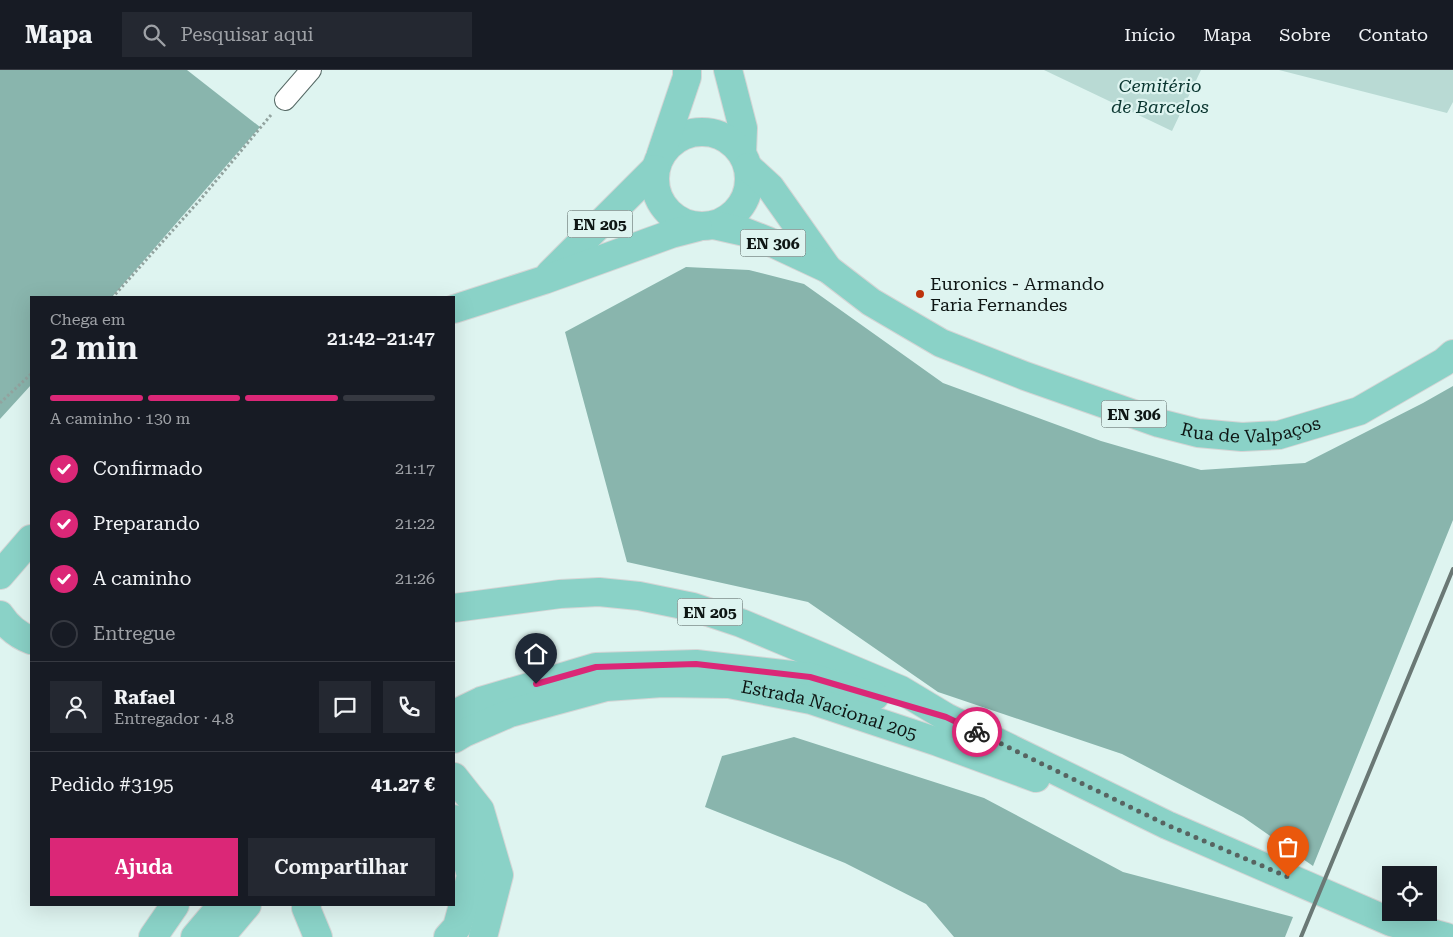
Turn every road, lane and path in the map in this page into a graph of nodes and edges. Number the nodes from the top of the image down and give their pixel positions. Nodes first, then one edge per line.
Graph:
1 (311, 70) edge
2 (687, 70) edge
3 (728, 70) edge
4 (286, 100) joint
5 (745, 160) junction
6 (658, 161) junction
7 (706, 226) junction
8 (828, 269) junction
9 (544, 280) junction
10 (114, 296) edge
11 (455, 309) edge
12 (1453, 354) edge
13 (30, 375) edge
14 (0, 403) edge
15 (30, 540) edge
16 (0, 575) edge
17 (455, 608) edge
18 (0, 614) edge
19 (30, 640) edge
20 (455, 714) edge
21 (946, 717) junction
22 (455, 738) edge
23 (455, 778) edge
24 (456, 822) edge
25 (1167, 825) junction
26 (174, 906) edge
27 (221, 906) edge
28 (246, 906) edge
29 (307, 906) edge
30 (153, 937) edge
31 (195, 937) edge
32 (220, 937) edge
33 (318, 937) edge
34 (448, 937) edge
35 (483, 937) edge
36 (1446, 937) edge

1 - 4 street
2 - 6 main road, EN 205
3 - 5 main road, EN 205
4 - 10 path
5 - 6 main road, EN 205
5 - 7 main road, EN 205
5 - 8 main road, Rua de Valpaços / EN 306
6 - 7 main road, EN 205
6 - 9 main road, EN 205
7 - 8 main road, Rua de Valpaços / EN 306
7 - 9 main road, EN 205
8 - 12 main road, Rua de Valpaços / EN 306
9 - 11 main road, EN 205
13 - 14 path
15 - 16 main road
17 - 21 main road, EN 205
18 - 19 main road
20 - 21 main road
21 - 25 main road, Estrada Nacional 205 / EN 205
22 - 25 main road, Estrada Nacional 205 / EN 205
23 - 35 main road
24 - 34 main road
25 - 36 main road, Estrada Nacional 205 / EN 205
26 - 30 main road
27 - 31 main road
28 - 32 main road
29 - 33 main road

